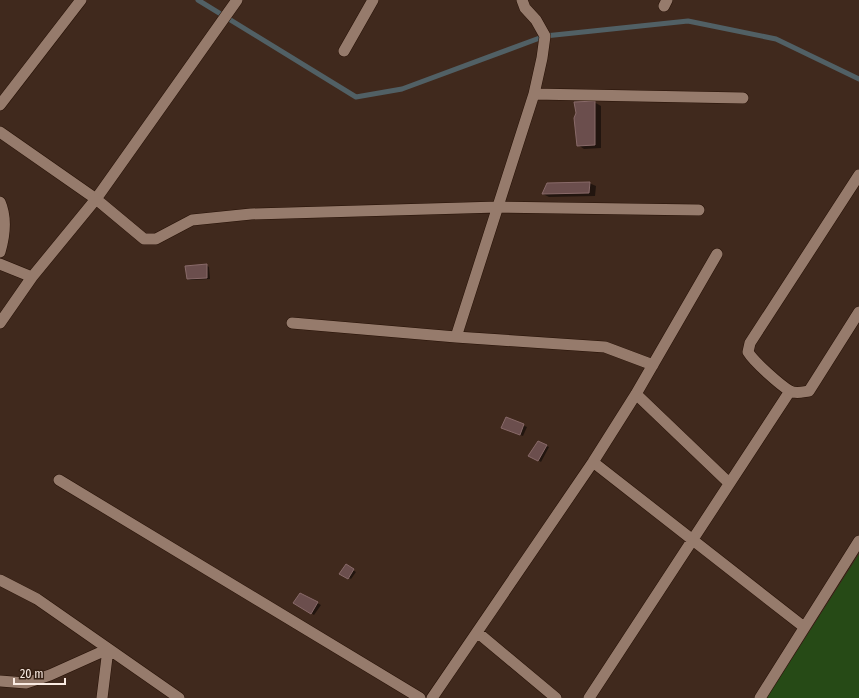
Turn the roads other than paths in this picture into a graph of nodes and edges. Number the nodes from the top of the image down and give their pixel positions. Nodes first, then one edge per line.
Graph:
1 (80, 0) edge
2 (237, 0) edge
3 (373, 0) edge
4 (522, 0) edge
5 (344, 51) dead end
6 (534, 94) junction
7 (743, 98) dead end
8 (0, 106) edge
9 (0, 132) edge
10 (859, 175) edge
11 (96, 199) junction
12 (0, 202) edge
13 (498, 207) junction
14 (699, 210) dead end
15 (0, 252) edge
16 (717, 254) dead end
17 (0, 264) edge
18 (32, 277) junction
19 (859, 312) edge
20 (0, 323) edge
21 (292, 323) dead end
22 (456, 337) junction
23 (653, 365) junction
24 (790, 391) junction
25 (636, 394) junction
26 (593, 462) junction
27 (59, 480) dead end
28 (728, 483) junction
29 (692, 539) junction
30 (859, 541) edge
31 (0, 580) edge
32 (804, 627) junction
33 (477, 632) junction
34 (108, 649) junction
35 (0, 681) edge
36 (102, 698) edge
37 (179, 698) edge
38 (420, 698) edge
39 (432, 698) edge
40 (556, 698) edge
41 (589, 698) edge
42 (760, 698) edge

1 - 8 street
2 - 11 street
3 - 5 street
4 - 6 street
6 - 7 street
6 - 13 street
9 - 11 street
10 - 24 street
11 - 13 street
11 - 18 street
12 - 15 street
13 - 14 street
13 - 22 street
16 - 23 street
17 - 18 street
18 - 20 street
19 - 24 street
21 - 22 street
22 - 23 street
23 - 25 street
24 - 28 street
25 - 26 street
25 - 28 street
26 - 29 street
26 - 33 street
27 - 38 street
28 - 29 street
29 - 32 street
29 - 41 street
30 - 32 street
31 - 34 street
32 - 42 street
33 - 39 street
33 - 40 street
34 - 35 street
34 - 36 street
34 - 37 street

